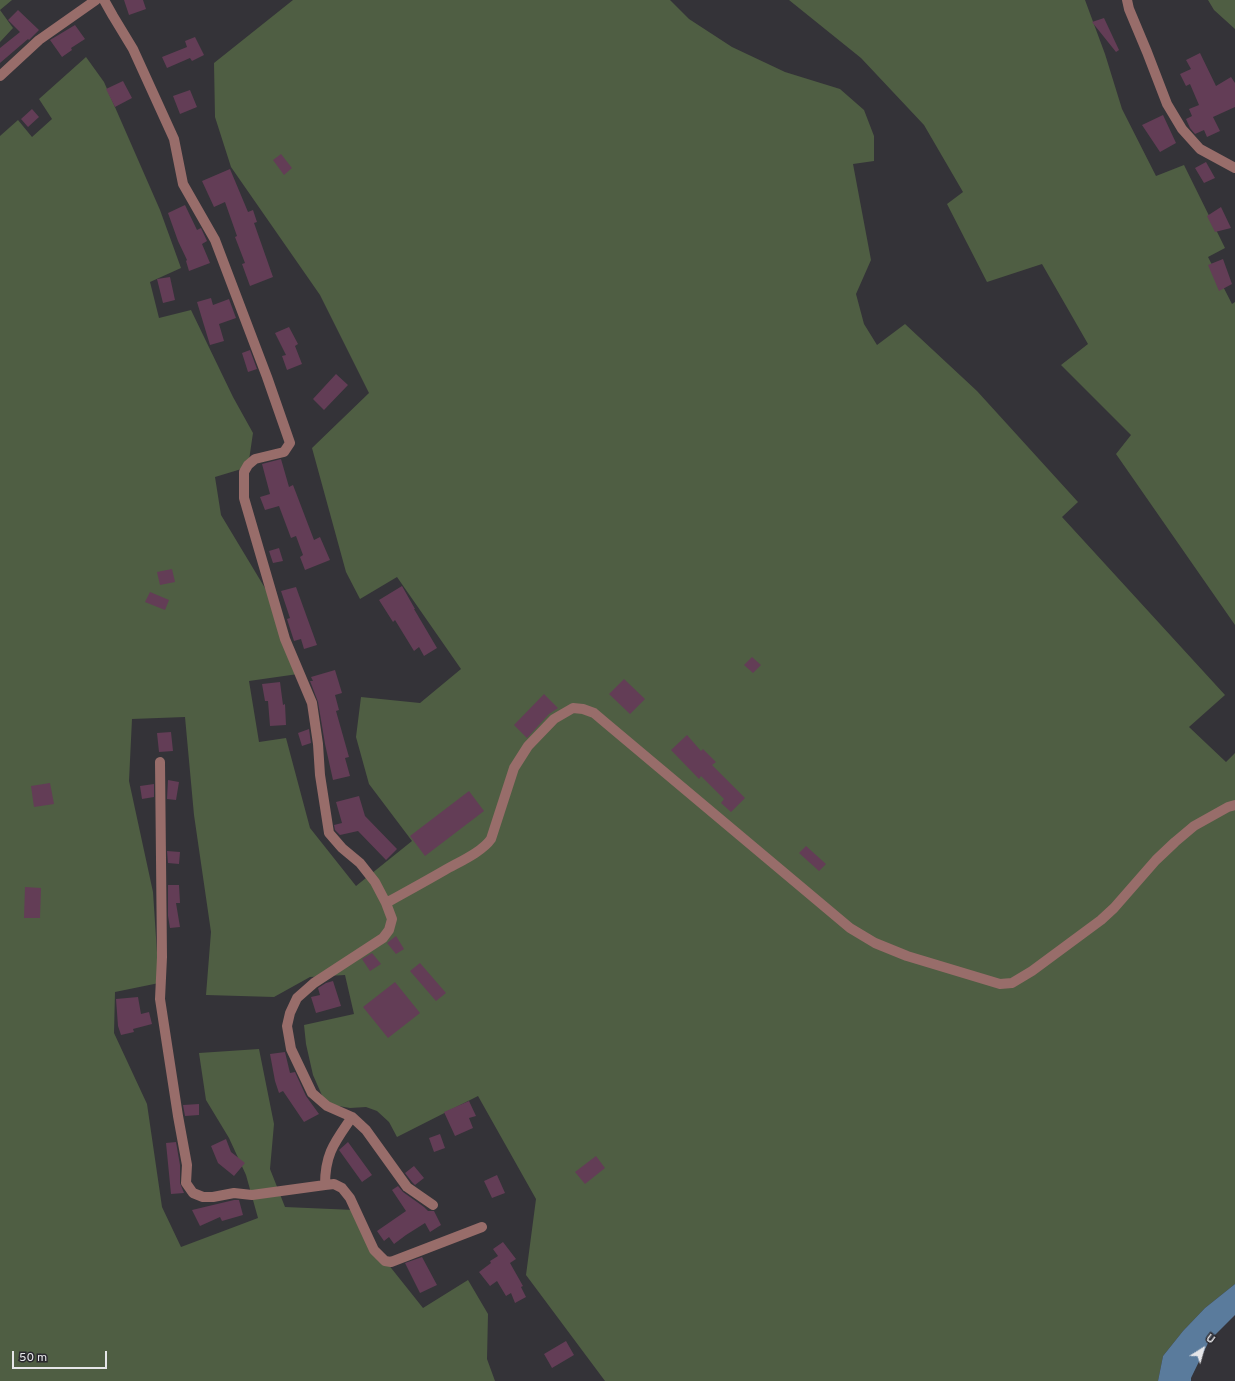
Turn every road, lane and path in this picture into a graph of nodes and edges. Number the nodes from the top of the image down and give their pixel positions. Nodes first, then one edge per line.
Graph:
1 (96, 0) edge
2 (104, 0) edge
3 (1127, 0) edge
4 (0, 76) edge
5 (1235, 168) edge
6 (160, 762) dead end
7 (1235, 805) edge
8 (386, 903) junction
9 (352, 1117) junction
10 (325, 1185) junction
11 (433, 1206) dead end
12 (482, 1227) dead end

1 - 4 street
2 - 8 street
3 - 5 street
6 - 10 street
7 - 8 street
8 - 9 street
9 - 10 street
9 - 11 street
10 - 12 street

